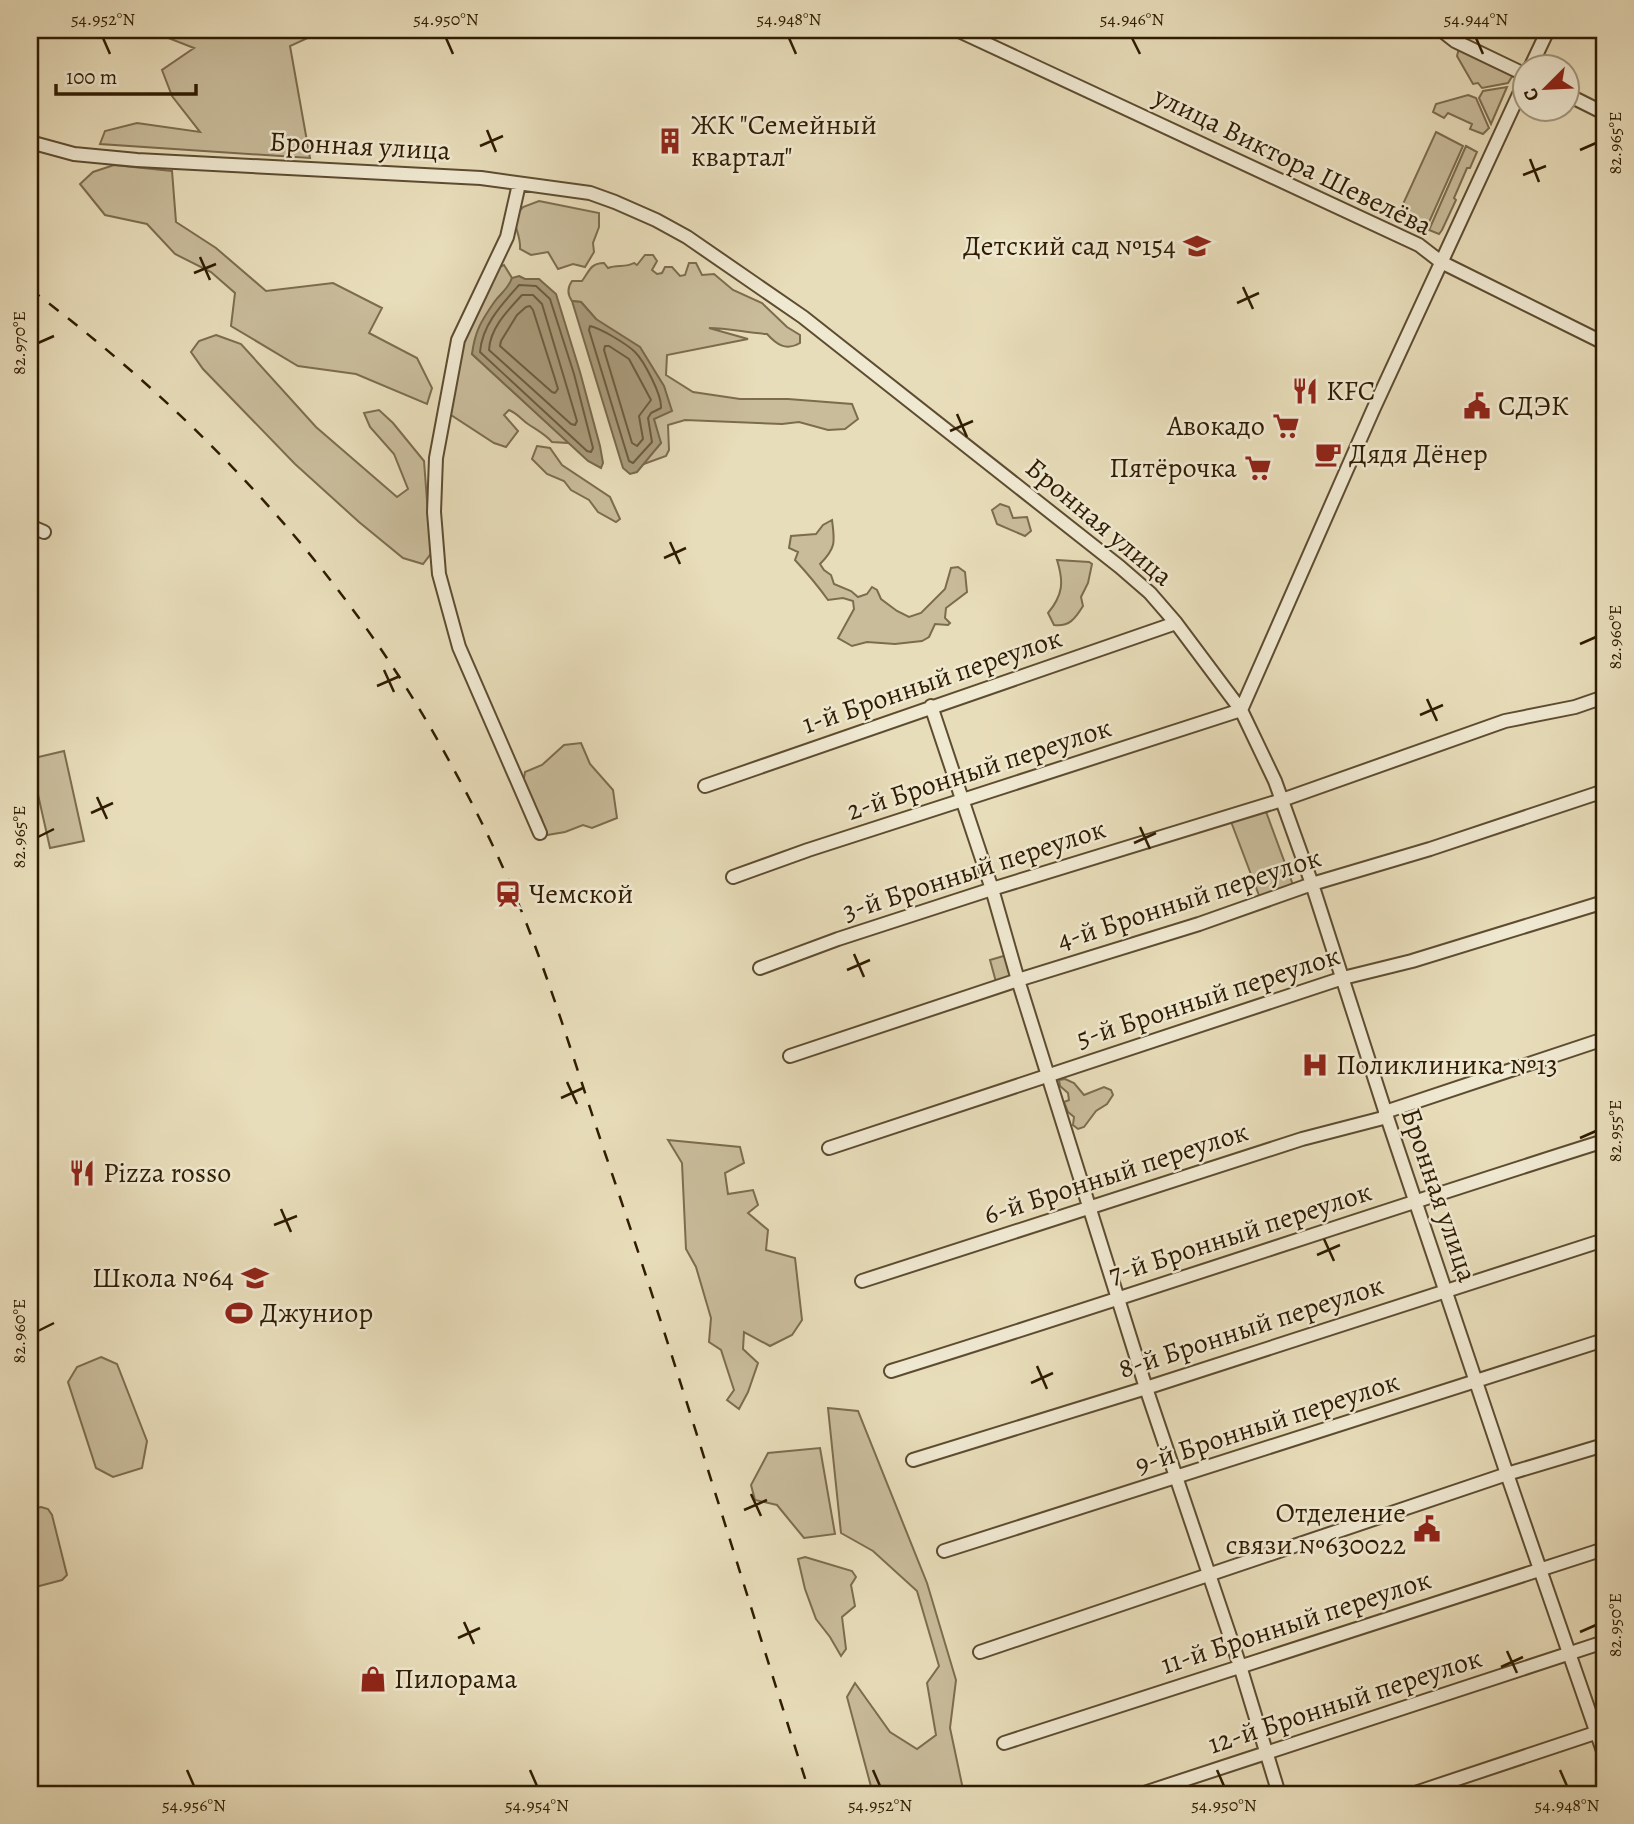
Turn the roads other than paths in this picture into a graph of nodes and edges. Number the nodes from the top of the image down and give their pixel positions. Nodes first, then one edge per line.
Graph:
1 (957, 30) edge
2 (1441, 30) edge
3 (1548, 30) edge
4 (1538, 52) edge
5 (1512, 70) edge
6 (1582, 102) edge
7 (1512, 106) edge
8 (1604, 113) edge
9 (30, 142) edge
10 (519, 184) junction
11 (1441, 262) junction
12 (1604, 343) edge
13 (30, 526) edge
14 (44, 532) dead end
15 (1175, 623) junction
16 (1604, 697) edge
17 (931, 706) junction
18 (1241, 710) junction
19 (705, 786) dead end
20 (1604, 791) edge
21 (1282, 800) junction
22 (962, 801) junction
23 (540, 833) dead end
24 (733, 877) dead end
25 (1312, 884) junction
26 (992, 889) junction
27 (1604, 902) edge
28 (760, 968) dead end
29 (1343, 978) junction
30 (1018, 981) junction
31 (1604, 1039) edge
32 (790, 1056) dead end
33 (1048, 1074) junction
34 (1386, 1114) junction
35 (1604, 1141) edge
36 (829, 1148) dead end
37 (1416, 1201) junction
38 (1090, 1206) junction
39 (1604, 1240) edge
40 (862, 1281) dead end
41 (1445, 1290) junction
42 (1118, 1300) junction
43 (1604, 1340) edge
44 (891, 1371) dead end
45 (1476, 1382) junction
46 (1146, 1388) junction
47 (1604, 1445) edge
48 (913, 1460) dead end
49 (1507, 1474) junction
50 (1177, 1477) junction
51 (1604, 1549) edge
52 (944, 1551) dead end
53 (1541, 1570) junction
54 (1209, 1575) junction
55 (1604, 1642) edge
56 (980, 1652) dead end
57 (1570, 1654) junction
58 (1240, 1666) junction
59 (1601, 1731) edge
60 (1004, 1743) dead end
61 (1266, 1752) junction
62 (1604, 1754) edge
63 (1141, 1794) edge
64 (1279, 1794) edge
65 (1412, 1794) edge

1 - 11 street, улица Виктора Шевелёва
2 - 5 street
3 - 4 street
6 - 8 street
7 - 11 street
9 - 10 street, Бронная улица
10 - 15 street, Бронная улица
10 - 23 street
11 - 12 street, улица Виктора Шевелёва
11 - 18 street
13 - 14 street
15 - 17 street, 1-й Бронный переулок
15 - 18 street, Бронная улица
16 - 21 street, 3-й Бронный переулок
17 - 19 street, 1-й Бронный переулок
17 - 22 street
18 - 21 street, Бронная улица
18 - 22 street, 2-й Бронный переулок
20 - 25 street, 4-й Бронный переулок
21 - 25 street, Бронная улица
21 - 26 street, 3-й Бронный переулок
22 - 24 street, 2-й Бронный переулок
22 - 26 street
25 - 29 street, Бронная улица
25 - 30 street, 4-й Бронный переулок
26 - 28 street, 3-й Бронный переулок
26 - 30 street
27 - 29 street, 5-й Бронный переулок
29 - 33 street, 5-й Бронный переулок
29 - 34 street, Бронная улица
30 - 32 street, 4-й Бронный переулок
30 - 33 street
31 - 34 street, 6-й Бронный переулок
33 - 36 street, 5-й Бронный переулок
33 - 38 street
34 - 37 street, Бронная улица
34 - 38 street, 6-й Бронный переулок
35 - 37 street, 7-й Бронный переулок
37 - 41 street, Бронная улица
37 - 42 street, 7-й Бронный переулок
38 - 40 street, 6-й Бронный переулок
38 - 42 street
39 - 41 street, 8-й Бронный переулок
41 - 45 street, Бронная улица
41 - 46 street, 8-й Бронный переулок
42 - 44 street, 7-й Бронный переулок
42 - 46 street
43 - 45 street, 9-й Бронный переулок
45 - 49 street, Бронная улица
45 - 50 street, 9-й Бронный переулок
46 - 48 street, 8-й Бронный переулок
46 - 50 street
47 - 49 street
49 - 53 street, Бронная улица
49 - 54 street
50 - 52 street, 9-й Бронный переулок
50 - 54 street
51 - 53 street, 11-й Бронный переулок
53 - 57 street, Бронная улица
53 - 58 street, 11-й Бронный переулок
54 - 56 street
54 - 58 street
55 - 57 street, 12-й Бронный переулок
57 - 59 street, Бронная улица
57 - 61 street, 12-й Бронный переулок
58 - 60 street, 11-й Бронный переулок
58 - 61 street
59 - 62 street, Бронная улица
59 - 65 street
61 - 63 street, 12-й Бронный переулок
61 - 64 street

